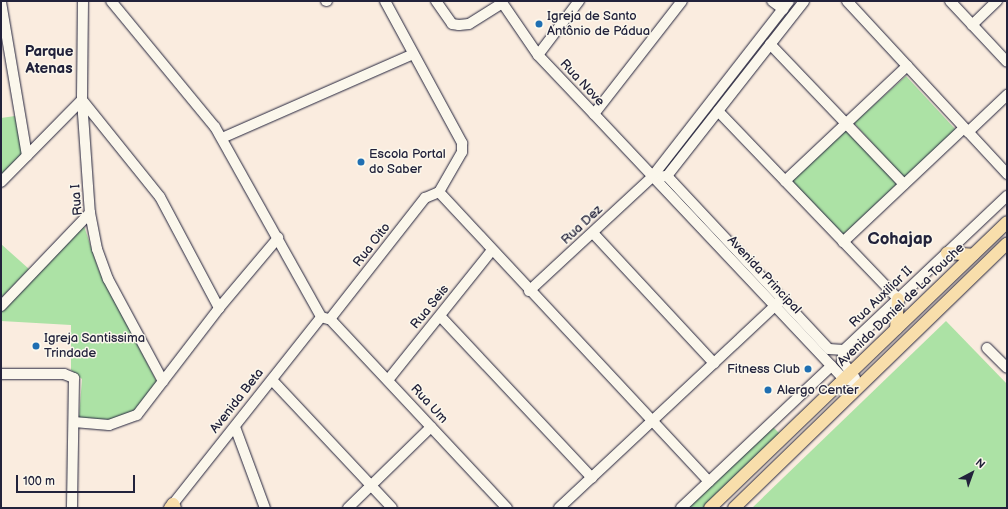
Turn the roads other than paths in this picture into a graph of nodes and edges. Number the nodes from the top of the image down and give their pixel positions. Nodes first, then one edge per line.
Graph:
1 (83, 1) edge
2 (112, 1) edge
3 (385, 1) edge
4 (436, 1) edge
5 (579, 1) edge
6 (682, 1) edge
7 (772, 1) edge
8 (804, 1) edge
9 (847, 1) edge
10 (950, 1) edge
11 (997, 1) edge
12 (1, 2) edge
13 (502, 2) edge
14 (786, 5) edge
15 (972, 25) junction
16 (770, 44) junction
17 (413, 54) junction
18 (538, 55) junction
19 (1007, 62) edge
20 (907, 66) junction
21 (1007, 95) edge
22 (82, 100) junction
23 (718, 111) junction
24 (594, 114) junction
25 (846, 124) junction
26 (966, 130) junction
27 (222, 138) junction
28 (27, 156) junction
29 (1007, 174) edge
30 (652, 176) junction
31 (667, 176) junction
32 (785, 181) junction
33 (1, 182) edge
34 (904, 184) junction
35 (438, 192) junction
36 (1007, 196) edge
37 (90, 213) junction
38 (1007, 222) edge
39 (593, 233) junction
40 (278, 238) junction
41 (843, 242) junction
42 (1007, 243) edge
43 (492, 250) junction
44 (947, 253) junction
45 (973, 255) junction
46 (529, 291) junction
47 (898, 299) junction
48 (778, 303) junction
49 (1, 306) edge
50 (219, 308) junction
51 (440, 316) junction
52 (326, 318) junction
53 (896, 330) junction
54 (987, 348) dead end
55 (844, 350) junction
56 (714, 363) junction
57 (832, 366) junction
58 (1007, 368) edge
59 (1, 374) edge
60 (847, 376) junction
61 (272, 380) junction
62 (388, 380) junction
63 (163, 381) junction
64 (861, 384) junction
65 (653, 421) junction
66 (74, 422) junction
67 (235, 427) junction
68 (431, 427) junction
69 (592, 478) junction
70 (709, 482) junction
71 (371, 486) junction
72 (173, 507) edge
73 (72, 508) edge
74 (265, 508) edge
75 (348, 508) edge
76 (392, 508) edge
77 (507, 508) edge
78 (559, 508) edge
79 (681, 508) edge
80 (710, 508) edge
81 (734, 508) edge

1 - 22 street, Rua I
2 - 27 street, Rua Um
3 - 17 street
4 - 13 street
5 - 18 street
6 - 24 street
7 - 14 street
8 - 16 street
9 - 20 street
10 - 15 street
11 - 15 street
12 - 28 street
13 - 18 street, Rua Nove
14 - 30 street
15 - 19 street
16 - 23 street
16 - 25 street
17 - 27 street
17 - 35 street
18 - 24 street, Rua Nove
20 - 25 street
20 - 26 street
21 - 26 street
22 - 28 street
22 - 37 street, Rua I
22 - 50 street
23 - 31 street
23 - 32 street
24 - 30 street, Rua Nove
25 - 32 street
25 - 34 street
26 - 29 street
26 - 34 street
27 - 40 street, Rua Um
28 - 33 street
30 - 31 street
30 - 39 street, Rua Dez
30 - 48 street, Avenida Principal
31 - 48 street, Avenida Principal
32 - 41 street
34 - 41 street
35 - 43 street
35 - 52 street, Rua Oito
36 - 44 street, Rua Auxiliar II
37 - 49 street
37 - 63 street, Rua I
38 - 45 main road, Avenida Daniel de La Touche
39 - 46 street, Rua Dez
39 - 56 street
40 - 50 street
40 - 52 street, Rua Um
41 - 47 street
42 - 64 main road
43 - 46 street
43 - 51 street, Rua Seis
44 - 45 main road
44 - 47 street, Rua Auxiliar II
45 - 53 main road, Avenida Daniel de La Touche
46 - 65 street
47 - 53 main road
47 - 55 street, Rua Auxiliar II
48 - 55 street, Avenida Principal
48 - 56 street
48 - 57 street, Avenida Principal
50 - 63 street
51 - 62 street, Rua Seis
51 - 69 street
52 - 61 street, Avenida Beta
52 - 62 street, Rua Um
53 - 60 main road, Avenida Daniel de La Touche
54 - 58 street
55 - 60 street
56 - 65 street
57 - 60 street, Avenida Principal
57 - 70 street
59 - 66 street
60 - 64 street
60 - 80 main road, Avenida Daniel de La Touche
61 - 67 street, Avenida Beta
61 - 71 street
62 - 68 street, Rua Um
63 - 66 street
64 - 81 main road
65 - 69 street
65 - 70 street
66 - 73 street
67 - 72 street, Avenida Beta
67 - 74 street
68 - 71 street
68 - 77 street, Rua Um
69 - 78 street
70 - 79 street
71 - 75 street
71 - 76 street

